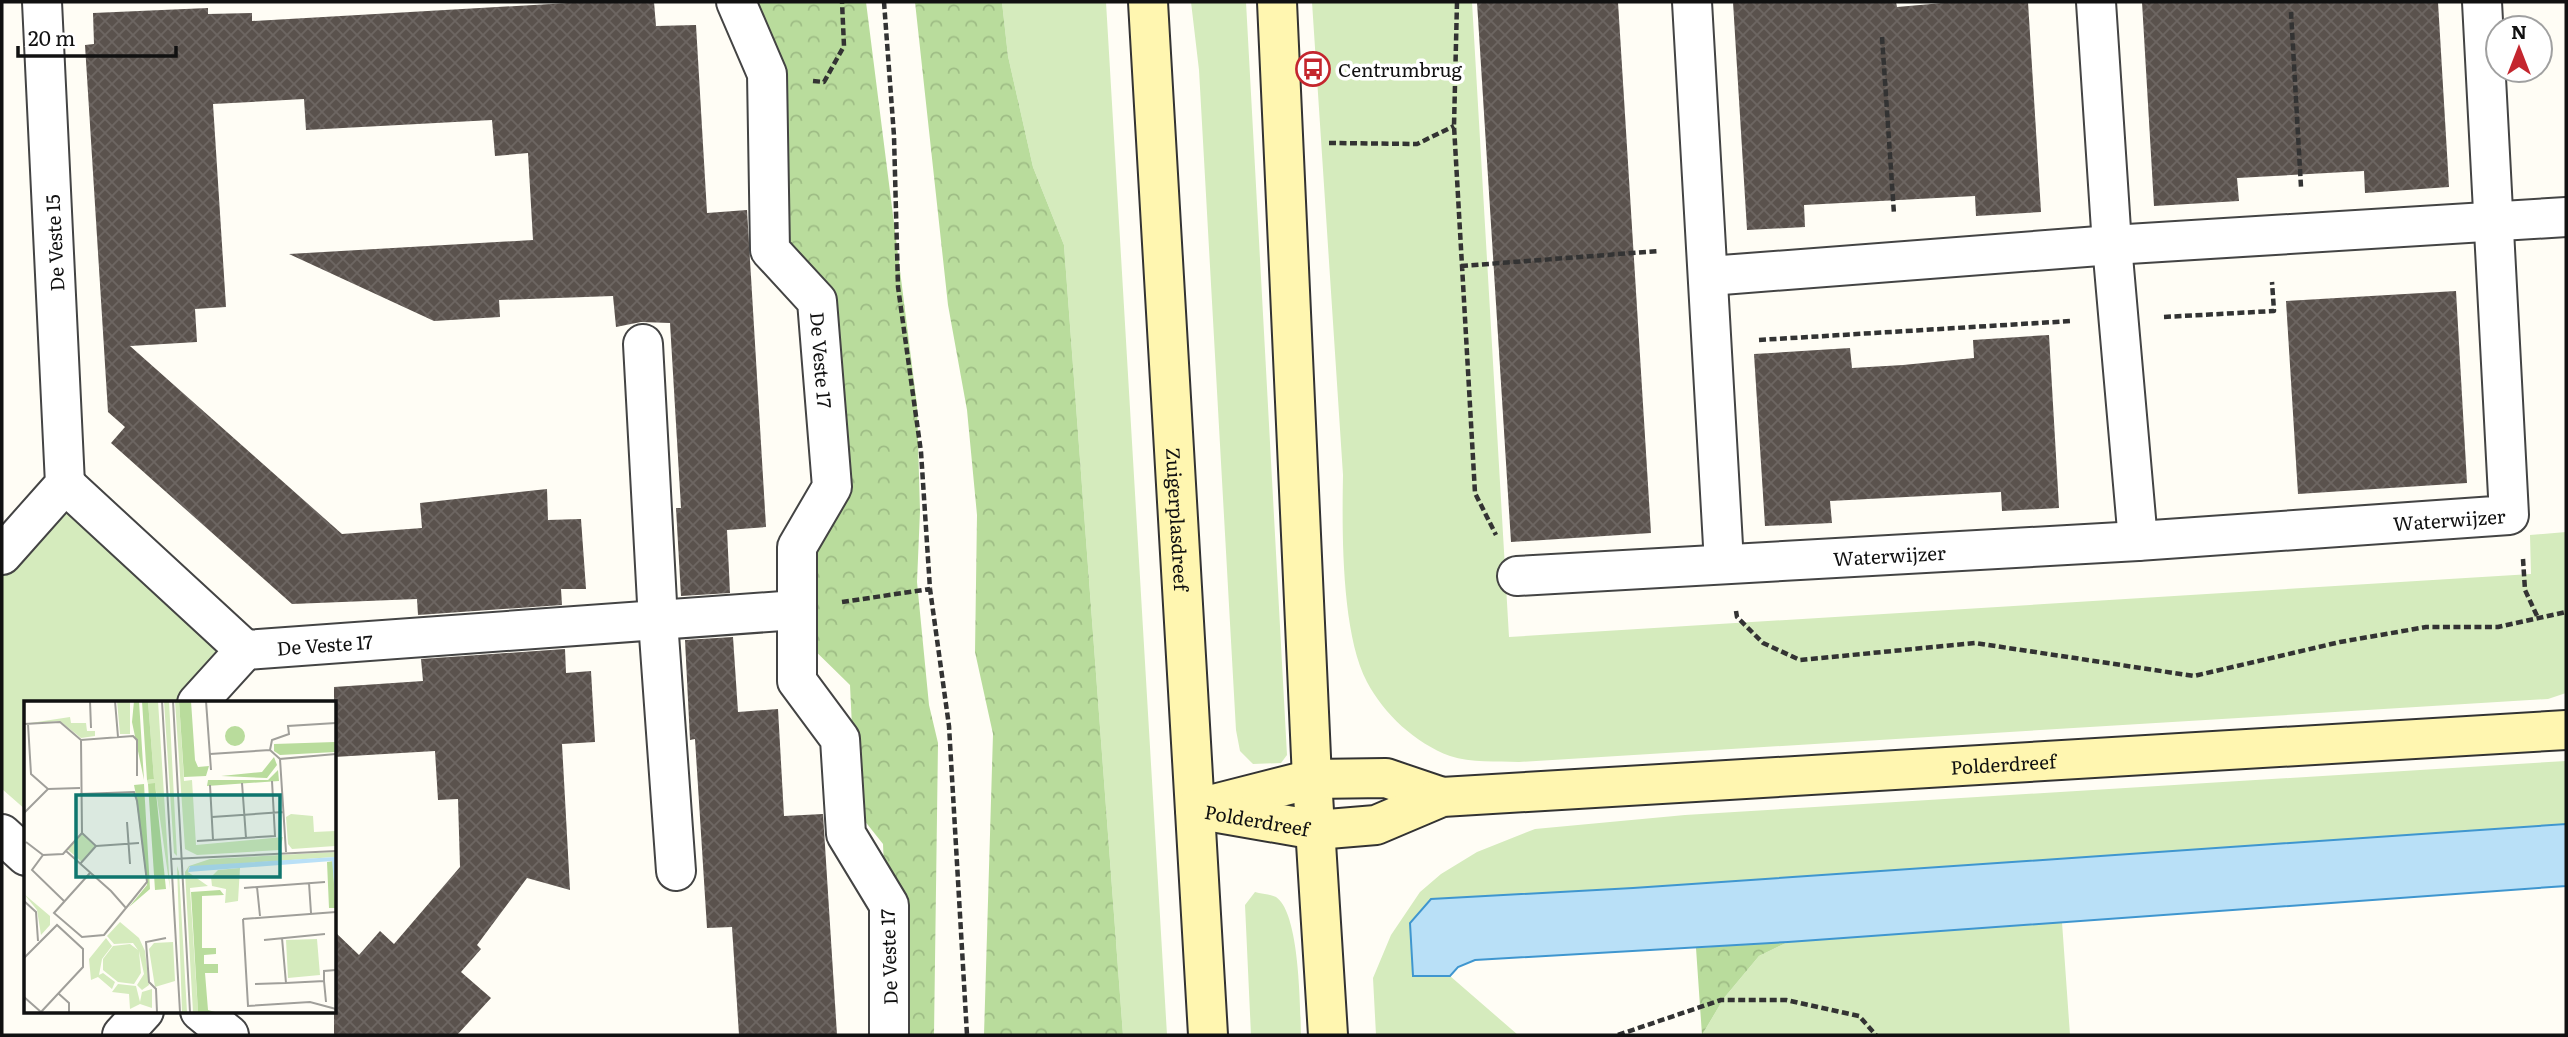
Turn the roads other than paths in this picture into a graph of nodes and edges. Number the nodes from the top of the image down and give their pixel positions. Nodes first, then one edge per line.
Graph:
1 (42, 2) edge
2 (736, 2) edge
3 (1149, 2) edge
4 (1277, 2) edge
5 (1692, 2) edge
6 (2096, 2) edge
7 (2482, 2) edge
8 (2566, 217) edge
9 (2494, 221) junction
10 (2112, 245) junction
11 (1708, 262) junction
12 (643, 344) dead end
13 (65, 484) junction
14 (2138, 541) junction
15 (2, 555) edge
16 (1724, 563) junction
17 (1517, 576) road end
18 (796, 610) junction
19 (658, 621) junction
20 (245, 650) junction
21 (199, 701) edge
22 (2566, 730) edge
23 (1312, 779) junction
24 (1442, 797) junction
25 (1195, 809) junction
26 (1316, 830) junction
27 (2, 834) edge
28 (24, 854) edge
29 (676, 871) dead end
30 (143, 1012) edge
31 (201, 1012) edge
32 (122, 1035) edge
33 (229, 1035) edge
34 (889, 1035) edge
35 (1208, 1035) edge
36 (1328, 1035) edge

1 - 13 street, De Veste 15
2 - 18 street, De Veste 17
3 - 25 main road, Zuigerplasdreef
4 - 23 main road
5 - 11 street
6 - 10 street
7 - 9 street, Waterwijzer
8 - 9 street
9 - 10 street
9 - 14 street, Waterwijzer
10 - 11 street
10 - 14 street
11 - 16 street
12 - 19 street
13 - 15 street
13 - 20 street
14 - 16 street, Waterwijzer
16 - 17 street, Waterwijzer
18 - 19 street, De Veste 17
18 - 34 street, De Veste 17
19 - 20 street, De Veste 17
19 - 29 street
20 - 21 street
22 - 24 main road, Polderdreef
23 - 24 main road, Polderdreef
23 - 25 main road, Polderdreef
23 - 26 main road
24 - 26 main road, Polderdreef
25 - 26 main road, Polderdreef
25 - 35 main road, Zuigerplasdreef
26 - 36 main road
27 - 28 street
30 - 32 street
31 - 33 street

